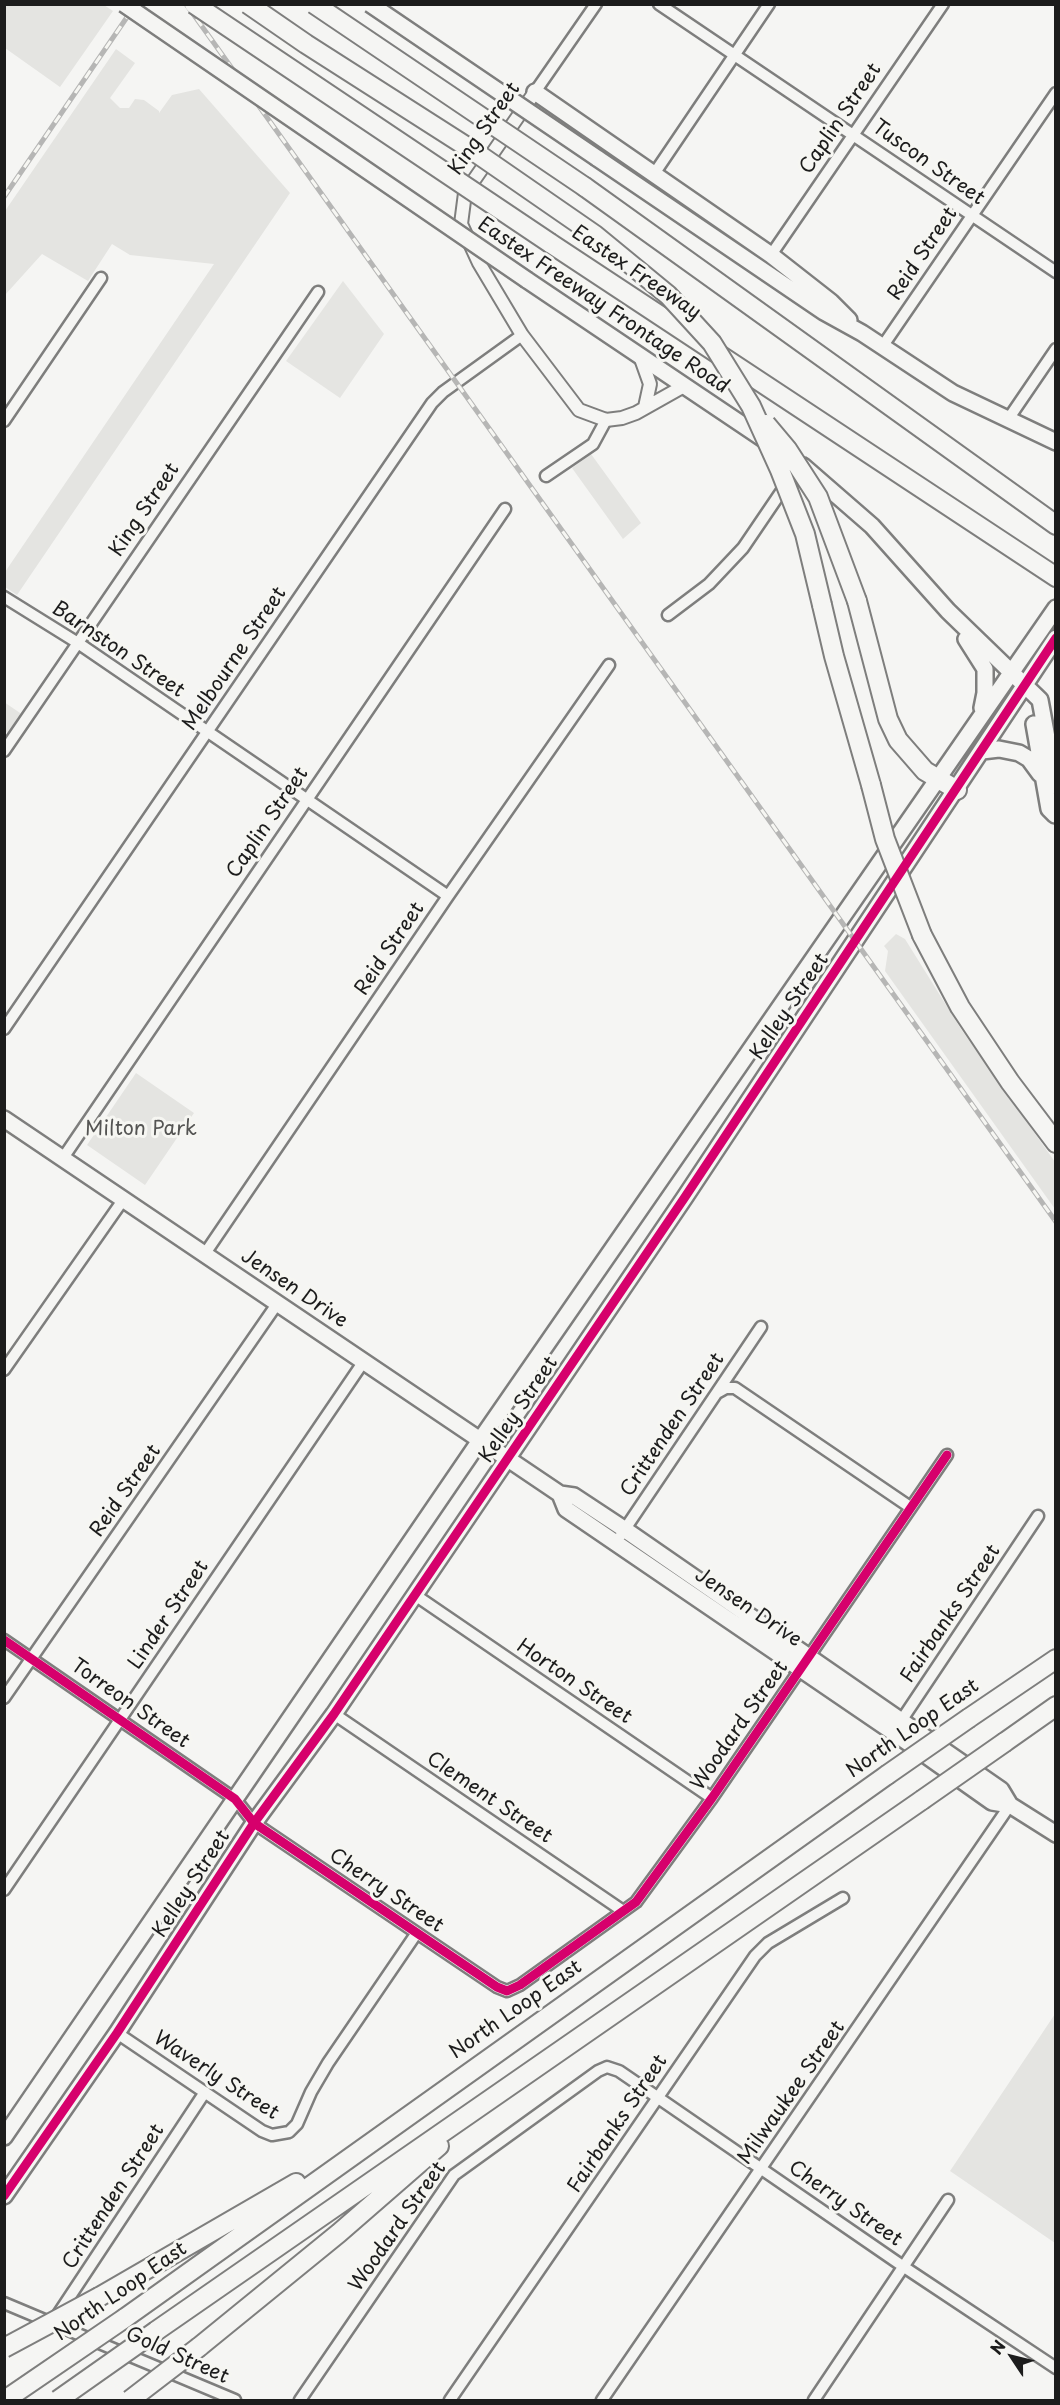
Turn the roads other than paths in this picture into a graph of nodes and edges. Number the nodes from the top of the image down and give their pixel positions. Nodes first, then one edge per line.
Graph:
1 (124, 4) edge
2 (194, 4) edge
3 (248, 4) edge
4 (314, 4) edge
5 (370, 4) edge
6 (596, 4) edge
7 (659, 4) edge
8 (769, 4) edge
9 (943, 4) edge
10 (734, 55) junction
11 (535, 92) junction
12 (1056, 93) edge
13 (855, 134) junction
14 (654, 174) junction
15 (971, 215) junction
16 (771, 255) junction
17 (1056, 272) edge
18 (101, 278) dead end
19 (318, 292) dead end
20 (862, 333) junction
21 (522, 335) junction
22 (882, 347) junction
23 (1056, 349) edge
24 (640, 356) junction
25 (684, 386) junction
26 (752, 406) junction
27 (645, 407) junction
28 (1009, 418) junction
29 (606, 420) junction
30 (4, 421) edge
31 (1056, 442) edge
32 (800, 464) junction
33 (546, 477) dead end
34 (505, 509) dead end
35 (1056, 525) edge
36 (1051, 575) edge
37 (4, 597) edge
38 (1056, 608) edge
39 (948, 611) junction
40 (668, 615) dead end
41 (1053, 642) edge
42 (78, 643) junction
43 (609, 665) dead end
44 (1011, 672) junction
45 (1024, 683) junction
46 (981, 715) junction
47 (207, 732) junction
48 (4, 751) edge
49 (982, 751) junction
50 (937, 779) junction
51 (1049, 783) edge
52 (957, 790) junction
53 (308, 801) junction
54 (1056, 815) edge
55 (448, 896) junction
56 (4, 1029) edge
57 (4, 1119) edge
58 (1056, 1143) edge
59 (63, 1158) junction
60 (123, 1200) junction
61 (204, 1255) junction
62 (277, 1304) junction
63 (761, 1327) dead end
64 (364, 1361) junction
65 (4, 1370) edge
66 (715, 1395) junction
67 (481, 1440) junction
68 (947, 1455) dead end
69 (508, 1458) junction
70 (560, 1494) junction
71 (910, 1507) junction
72 (1038, 1515) dead end
73 (624, 1529) junction
74 (615, 1542) junction
75 (415, 1595) junction
76 (4, 1640) edge
77 (1056, 1652) edge
78 (32, 1658) junction
79 (1056, 1659) edge
80 (806, 1663) junction
81 (4, 1698) edge
82 (1056, 1706) edge
83 (1056, 1711) edge
84 (334, 1714) junction
85 (974, 1715) junction
86 (120, 1719) junction
87 (898, 1726) junction
88 (1027, 1727) junction
89 (712, 1798) junction
90 (235, 1799) junction
91 (1010, 1805) junction
92 (254, 1823) junction
93 (1056, 1834) edge
94 (4, 1890) edge
95 (843, 1898) dead end
96 (623, 1911) junction
97 (416, 1934) junction
98 (525, 1981) joint
99 (117, 2033) junction
100 (614, 2070) joint
101 (508, 2085) junction
102 (205, 2092) junction
103 (657, 2097) junction
104 (388, 2129) junction
105 (4, 2137) edge
106 (762, 2168) junction
107 (4, 2196) edge
108 (948, 2200) dead end
109 (904, 2267) junction
110 (4, 2303) edge
111 (53, 2322) junction
112 (4, 2348) edge
113 (1056, 2368) edge
114 (5, 2400) edge
115 (58, 2400) edge
116 (130, 2400) edge
117 (235, 2400) edge
118 (300, 2400) edge
119 (450, 2400) edge
120 (602, 2400) edge
121 (814, 2400) edge

1 - 24 main road, Eastex Freeway Frontage Road, bridge
2 - 36 highway, Eastex Freeway, bridge
3 - 26 highway, bridge
4 - 35 highway, Eastex Freeway, bridge
5 - 20 main road, bridge
6 - 11 street, King Street
7 - 10 street, Tuscon Street
8 - 10 street
9 - 13 street, Caplin Street
10 - 13 street, Tuscon Street
10 - 14 street
11 - 14 main road
11 - 21 street, King Street
12 - 15 street, Reid Street
13 - 15 street, Tuscon Street
13 - 16 street, Caplin Street
14 - 16 main road
15 - 17 street, Tuscon Street
15 - 22 street, Reid Street
16 - 20 main road
18 - 30 street
19 - 42 street, King Street
20 - 22 main road
21 - 29 street, King Street
21 - 47 street, Melbourne Street
22 - 28 main road
23 - 28 street
24 - 25 main road, Eastex Freeway Frontage Road
24 - 27 street
25 - 27 street
25 - 32 main road, Eastex Freeway Frontage Road
26 - 50 highway, bridge
26 - 58 highway, bridge
27 - 29 street
28 - 31 main road
29 - 33 street
32 - 39 main road, Eastex Freeway Frontage Road
32 - 40 street
34 - 53 street, Caplin Street
37 - 42 street, Barnston Street
38 - 44 main road, Kelley Street
39 - 44 main road, Eastex Freeway Frontage Road
39 - 46 main road
41 - 45 main road, Kelley Street
42 - 47 street, Barnston Street
42 - 48 street, King Street
43 - 55 street, Reid Street
44 - 45 main road, Eastex Freeway Frontage Road
44 - 46 main road, Kelley Street
45 - 49 main road, Kelley Street
45 - 51 main road
46 - 50 main road, Kelley Street
47 - 53 street, Barnston Street
47 - 56 street, Melbourne Street
49 - 51 main road
49 - 52 main road, Kelley Street
50 - 52 highway
50 - 67 main road, Kelley Street
51 - 54 main road
52 - 69 main road, Kelley Street
53 - 55 street, Barnston Street
53 - 59 street, Caplin Street
55 - 61 street, Reid Street
57 - 59 main road, Jensen Drive
59 - 60 main road, Jensen Drive
60 - 61 main road, Jensen Drive
60 - 65 street
61 - 62 main road, Jensen Drive
62 - 64 main road, Jensen Drive
62 - 78 street, Reid Street
63 - 66 street, Crittenden Street
64 - 67 main road, Jensen Drive
64 - 86 street, Linder Street
66 - 71 street
66 - 73 street, Crittenden Street
67 - 69 main road, Jensen Drive
67 - 90 main road, Kelley Street
68 - 71 street, Woodard Street
69 - 70 main road, Jensen Drive
69 - 75 main road, Kelley Street
70 - 73 main road, Jensen Drive
70 - 74 main road, Jensen Drive
71 - 80 street, Woodard Street
72 - 87 street, Fairbanks Street
73 - 74 street, Crittenden Street
73 - 80 main road, Jensen Drive
74 - 80 main road, Jensen Drive
75 - 84 main road, Kelley Street
75 - 89 street, Horton Street
76 - 78 street, Torreon Street
77 - 85 highway
78 - 81 street, Reid Street
78 - 86 street, Torreon Street
79 - 85 highway, North Loop East
80 - 87 main road, Jensen Drive
80 - 89 street, Woodard Street
82 - 88 highway
83 - 88 highway
84 - 92 main road, Kelley Street
84 - 96 street, Clement Street
85 - 104 highway, North Loop East, bridge
86 - 90 street, Torreon Street
86 - 94 street, Linder Street
87 - 91 main road, Jensen Drive
88 - 101 highway, bridge
89 - 96 street, Woodard Street
90 - 92 street, Cherry Street
90 - 105 main road, Kelley Street
91 - 93 main road, Jensen Drive
91 - 106 street, Milwaukee Street
92 - 97 street, Cherry Street
92 - 99 main road, Kelley Street
95 - 103 street, Fairbanks Street
96 - 98 street, Woodard Street
97 - 98 street, Cherry Street
97 - 102 street, Waverly Street
99 - 102 street, Waverly Street
99 - 107 main road, Kelley Street
100 - 103 street, Cherry Street
100 - 118 street, Woodard Street
101 - 115 highway, bridge
101 - 116 highway, bridge
102 - 111 street, Crittenden Street
103 - 106 street, Cherry Street
103 - 119 street, Fairbanks Street
104 - 112 highway, bridge
104 - 114 highway, North Loop East, bridge
106 - 109 street, Cherry Street
106 - 120 street, Milwaukee Street
108 - 109 street
109 - 113 street, Cherry Street
109 - 121 street
110 - 111 street, Gold Street
111 - 117 street, Gold Street

